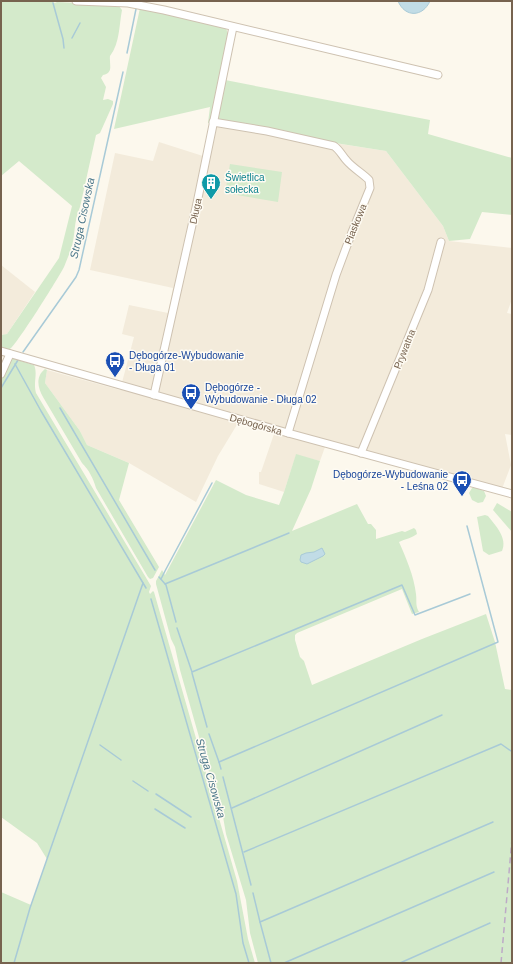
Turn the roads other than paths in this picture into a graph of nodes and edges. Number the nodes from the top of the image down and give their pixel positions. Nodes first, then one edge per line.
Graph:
1 (76, 1) edge
2 (128, 2) edge
3 (233, 27) junction
4 (438, 75) dead end
5 (213, 122) junction
6 (442, 242) dead end
7 (1, 351) edge
8 (10, 354) junction
9 (1, 374) edge
10 (154, 395) junction
11 (288, 433) junction
12 (361, 453) junction
13 (512, 494) edge

1 - 2 street
2 - 3 street
3 - 4 street
3 - 5 street, Długa
5 - 10 street, Długa
5 - 11 street, Piaskowa
6 - 12 street, Prywatna
7 - 8 street, Dębogórska
8 - 9 street
8 - 10 street, Dębogórska
10 - 11 street, Dębogórska
11 - 12 street, Dębogórska
12 - 13 street, Dębogórska

